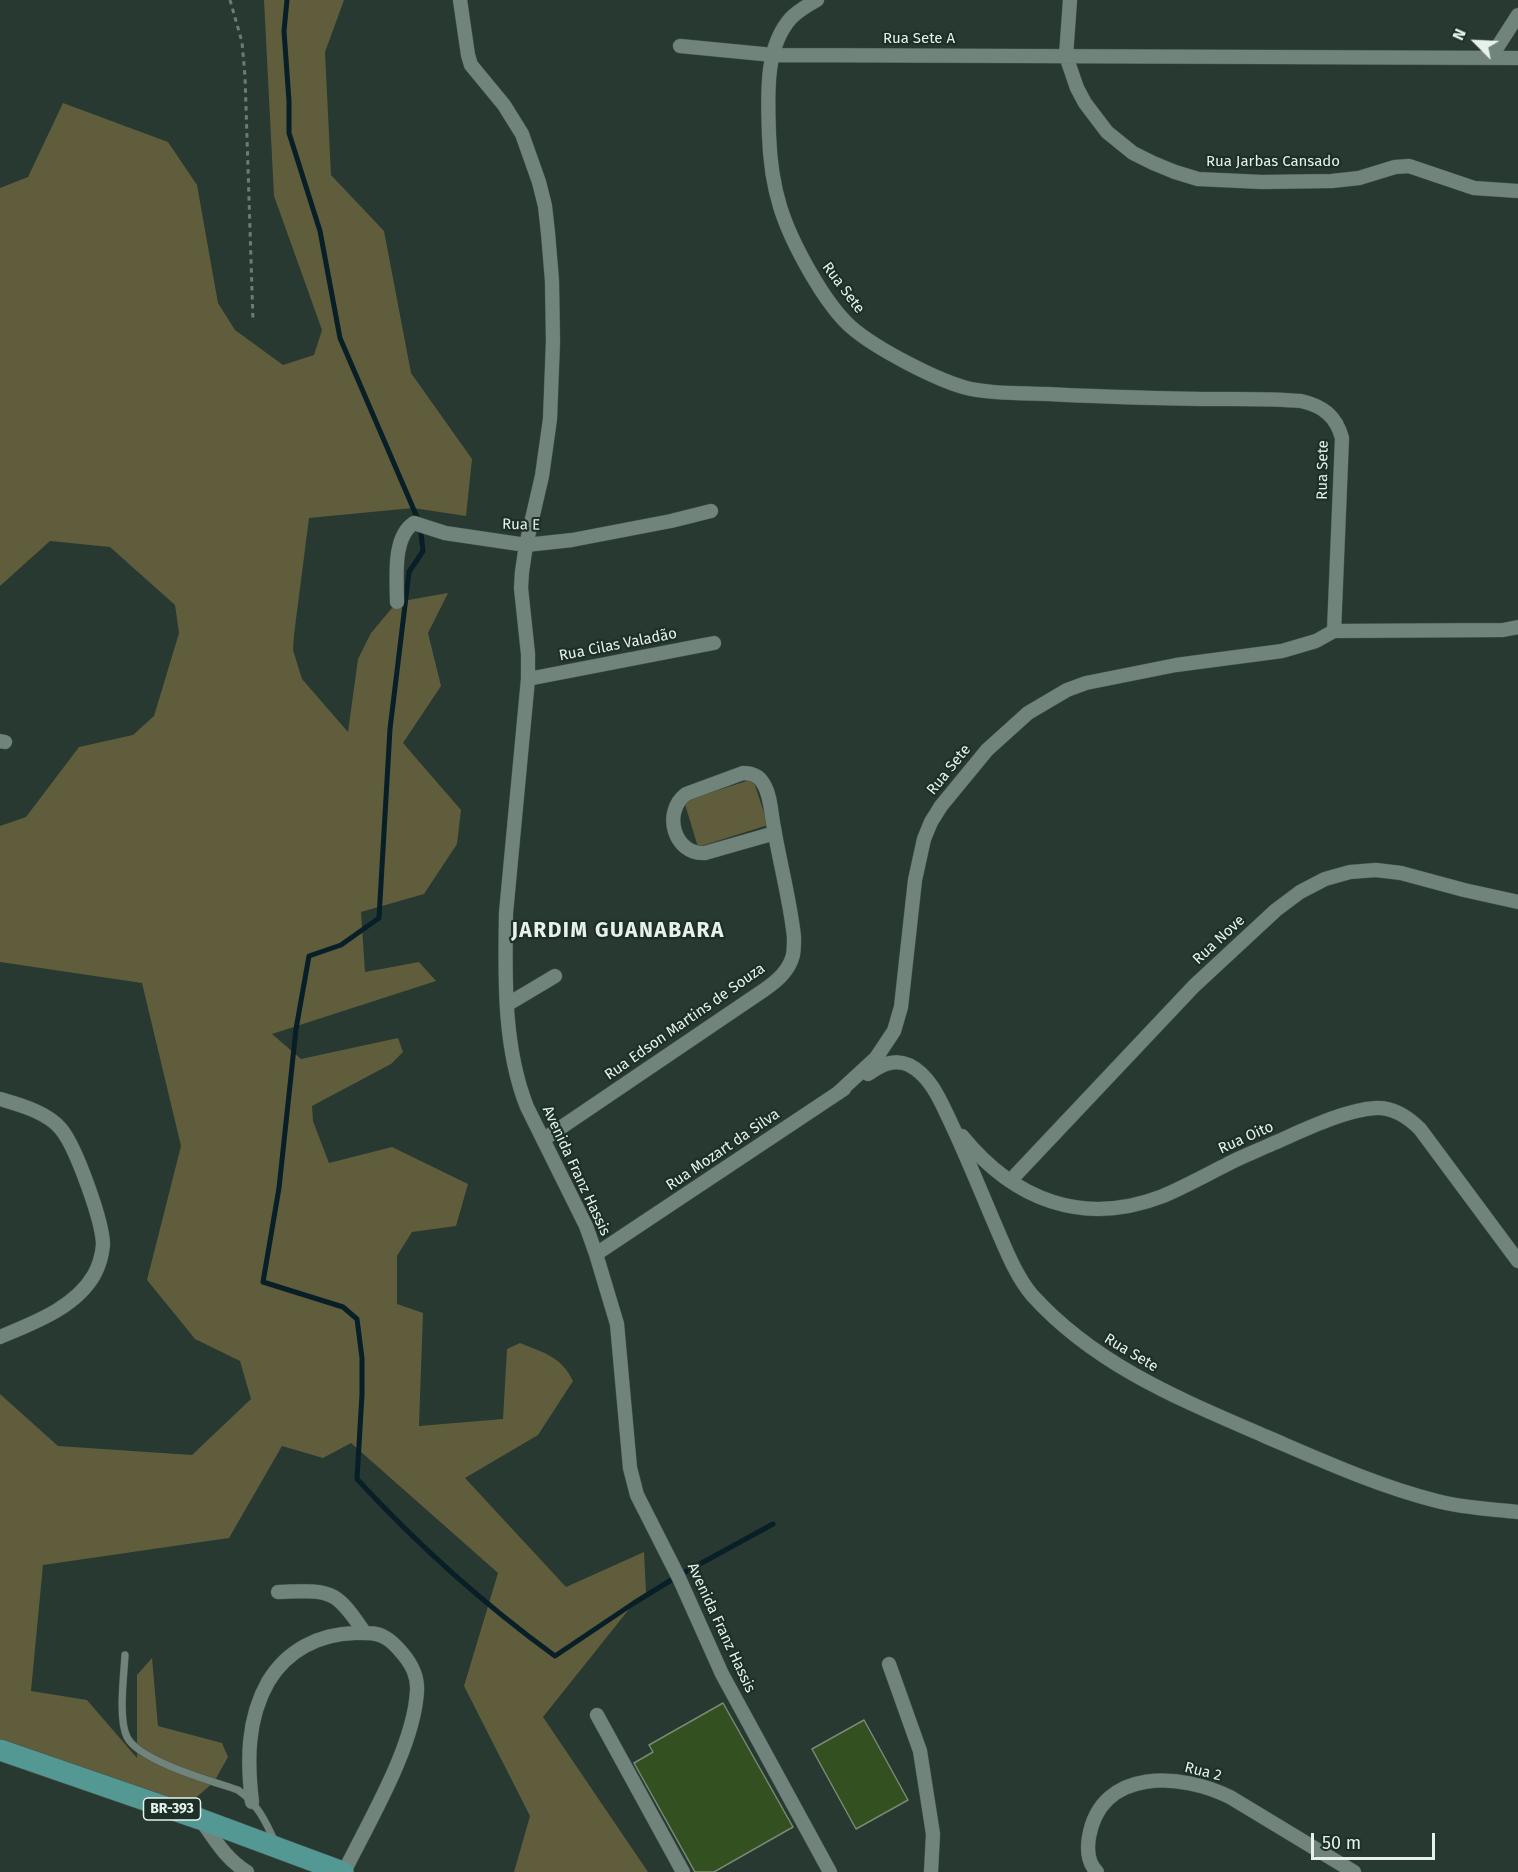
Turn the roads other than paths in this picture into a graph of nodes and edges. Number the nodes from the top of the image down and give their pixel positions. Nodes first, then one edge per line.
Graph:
1 (460, 0) edge
2 (817, 0) edge
3 (1070, 0) edge
4 (1518, 15) edge
5 (680, 46) dead end
6 (773, 55) junction
7 (1066, 56) junction
8 (1491, 57) junction
9 (1518, 58) edge
10 (1518, 191) edge
11 (711, 512) dead end
12 (526, 544) junction
13 (398, 602) dead end
14 (1518, 627) edge
15 (1334, 631) junction
16 (714, 643) dead end
17 (528, 679) junction
18 (775, 833) junction
19 (1518, 902) edge
20 (555, 976) dead end
21 (508, 1004) junction
22 (869, 1073) joint
23 (838, 1093) junction
24 (0, 1099) edge
25 (949, 1120) junction
26 (544, 1139) junction
27 (1010, 1181) junction
28 (596, 1254) junction
29 (1518, 1261) edge
30 (0, 1337) edge
31 (1518, 1512) edge
32 (278, 1592) dead end
33 (365, 1633) junction
34 (125, 1654) dead end
35 (889, 1664) dead end
36 (597, 1715) dead end
37 (0, 1750) edge
38 (252, 1802) junction
39 (200, 1819) junction
40 (278, 1847) junction
41 (247, 1872) edge
42 (343, 1872) edge
43 (683, 1872) edge
44 (830, 1872) edge
45 (931, 1872) edge
46 (1097, 1872) edge
47 (1354, 1872) edge

1 - 12 street, Avenida Franz Hassis
2 - 6 street, Rua Sete
3 - 7 street, Rua Jarbas Cansado
4 - 8 street
5 - 6 street, Rua Sete A
6 - 7 street, Rua Sete A
6 - 15 street, Rua Sete
7 - 8 street, Rua Sete A
7 - 10 street, Rua Jarbas Cansado
8 - 9 street, Rua Sete A
11 - 12 street, Rua E
12 - 13 street, Rua E
12 - 17 street, Avenida Franz Hassis
14 - 15 street
15 - 23 street, Rua Sete
16 - 17 street, Rua Cilas Valadão
17 - 21 street, Avenida Franz Hassis
18 - 18 street, Rua Edson Martins de Souza
18 - 26 street, Rua Edson Martins de Souza
19 - 27 street, Rua Nove
20 - 21 street
21 - 26 street, Avenida Franz Hassis
22 - 23 street, Rua Mozart da Silva
22 - 25 street, Rua Sete
23 - 28 street, Rua Mozart da Silva
24 - 30 street
25 - 27 street, Rua Oito
25 - 31 street, Rua Sete
26 - 28 street, Avenida Franz Hassis
27 - 29 street, Rua Oito
28 - 44 street, Avenida Franz Hassis
32 - 33 street
33 - 38 street
33 - 42 street
34 - 38 lane
35 - 45 street
36 - 43 street
37 - 39 main road, BR-393
38 - 40 lane
39 - 40 main road, BR-393
39 - 41 street
40 - 42 main road, BR-393
46 - 47 street, Rua 2

